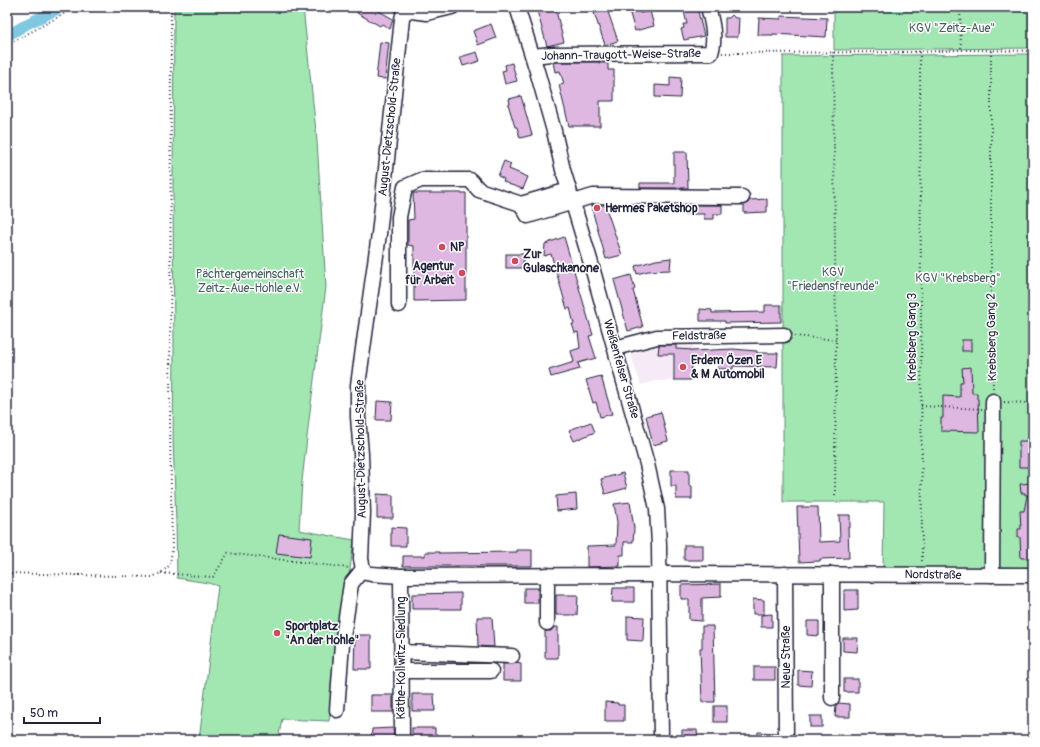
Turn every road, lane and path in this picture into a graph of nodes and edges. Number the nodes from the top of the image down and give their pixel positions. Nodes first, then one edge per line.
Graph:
1 (81, 7) edge
2 (171, 7) edge
3 (452, 7) edge
4 (517, 7) edge
5 (708, 7) edge
6 (960, 7) edge
7 (404, 9) edge
8 (7, 44) edge
9 (961, 50) junction
10 (992, 51) junction
11 (1033, 51) edge
12 (833, 52) junction
13 (920, 52) junction
14 (711, 53) junction
15 (533, 56) junction
16 (571, 196) junction
17 (742, 196) dead end
18 (399, 305) dead end
19 (784, 335) joint
20 (836, 340) junction
21 (615, 348) junction
22 (1033, 403) edge
23 (993, 405) junction
24 (921, 406) junction
25 (835, 495) dead end
26 (363, 569) junction
27 (7, 573) edge
28 (161, 573) junction
29 (659, 574) junction
30 (785, 574) junction
31 (832, 574) junction
32 (547, 575) junction
33 (922, 575) junction
34 (992, 575) junction
35 (1033, 575) edge
36 (401, 576) junction
37 (547, 623) dead end
38 (401, 652) junction
39 (512, 656) dead end
40 (402, 671) junction
41 (491, 671) dead end
42 (832, 698) dead end
43 (337, 710) dead end
44 (402, 740) edge
45 (661, 740) edge
46 (786, 740) edge

1 - 8 path
2 - 28 path
3 - 7 street
4 - 15 street, Weißenfelser Straße
5 - 14 street, Johann-Traugott-Weise-Straße
6 - 9 path
7 - 26 street, August-Dietzschold-Straße
9 - 10 path
9 - 13 path
10 - 11 path
10 - 23 path, Krebsberg Gang 2
12 - 13 path
12 - 14 path
12 - 20 path
13 - 24 path, Krebsberg Gang 3
14 - 15 street, Johann-Traugott-Weise-Straße
15 - 16 street, Weißenfelser Straße
16 - 17 street
16 - 18 street
16 - 21 street, Weißenfelser Straße
19 - 20 path
19 - 21 street, Feldstraße
20 - 25 path
21 - 29 street, Weißenfelser Straße
22 - 23 path
23 - 24 path
23 - 34 street
24 - 33 path, Krebsberg Gang 3
26 - 28 path
26 - 36 street
26 - 43 street
27 - 28 path
29 - 30 street, Nordstraße
29 - 32 street
29 - 45 street, Weißenfelser Straße
30 - 31 street, Nordstraße
30 - 46 street, Neue Straße
31 - 33 street, Nordstraße
31 - 42 street
32 - 36 street
32 - 37 street
33 - 34 street, Nordstraße
34 - 35 street, Nordstraße
36 - 38 street, Käthe-Kollwitz-Siedlung
38 - 39 street
38 - 40 street, Käthe-Kollwitz-Siedlung
40 - 41 street
40 - 44 street, Käthe-Kollwitz-Siedlung

